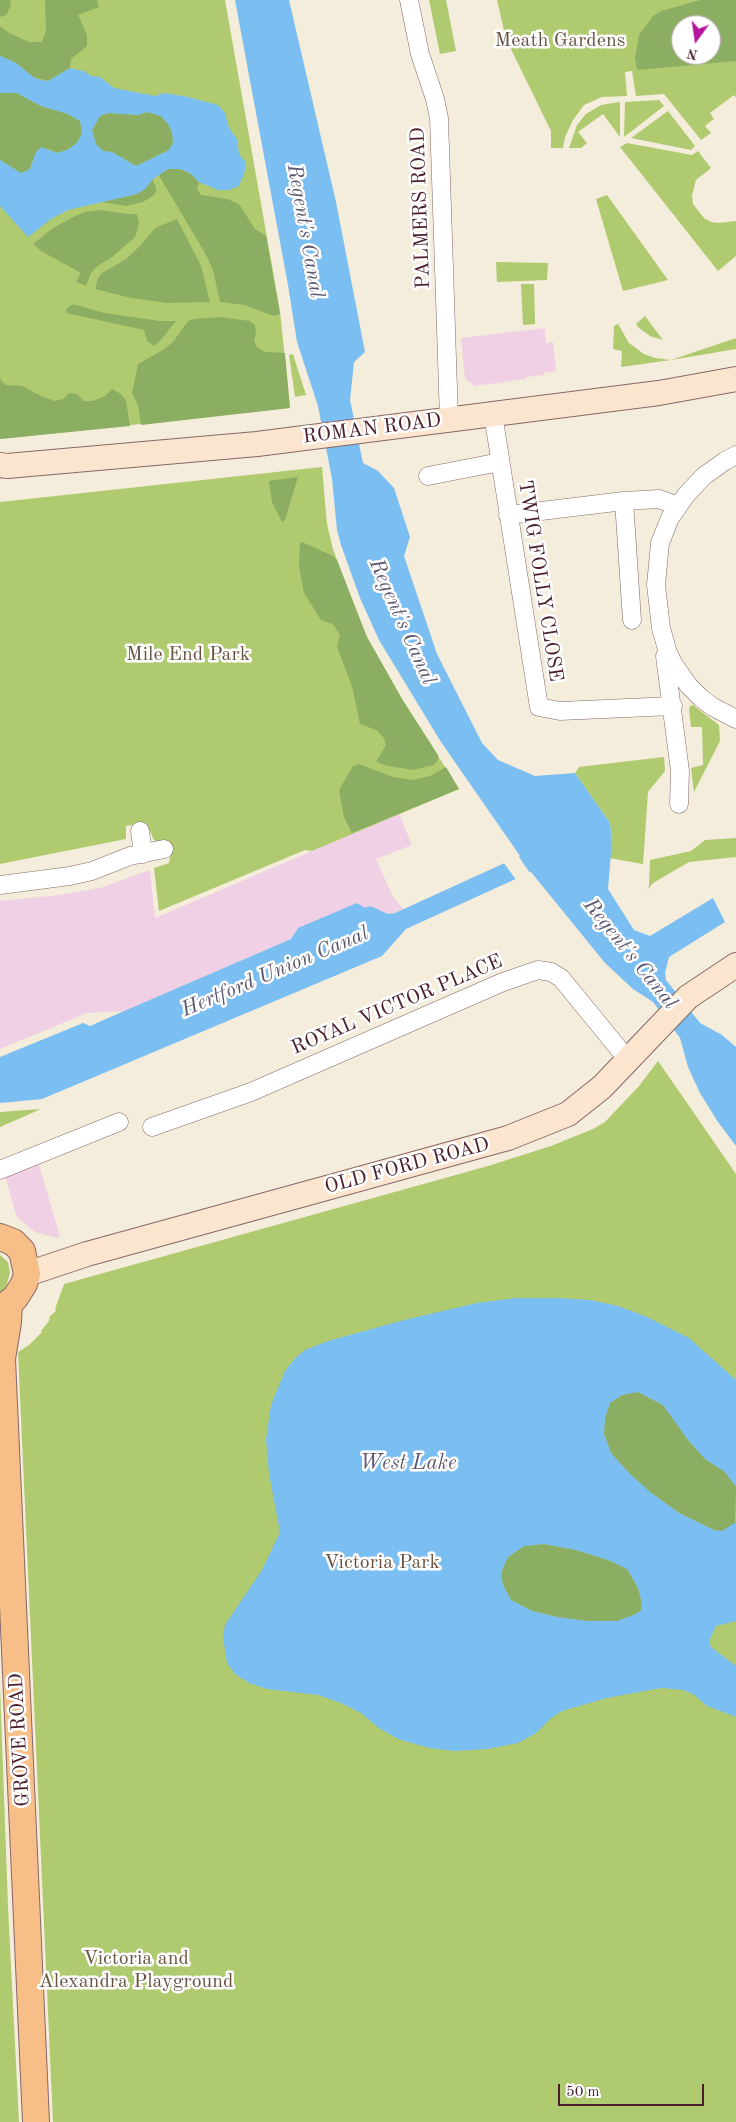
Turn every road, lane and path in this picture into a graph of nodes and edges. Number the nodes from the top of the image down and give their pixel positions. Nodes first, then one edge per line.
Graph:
1 (409, 0) edge
2 (736, 379) edge
3 (494, 414) junction
4 (449, 419) junction
5 (736, 456) edge
6 (500, 462) junction
7 (2, 467) edge
8 (428, 476) dead end
9 (624, 501) junction
10 (678, 506) junction
11 (508, 515) junction
12 (632, 620) dead end
13 (661, 628) junction
14 (673, 706) junction
15 (736, 719) edge
16 (679, 804) dead end
17 (140, 831) dead end
18 (164, 850) dead end
19 (143, 854) junction
20 (0, 885) edge
21 (736, 965) edge
22 (628, 1060) junction
23 (119, 1122) dead end
24 (152, 1127) dead end
25 (0, 1170) edge
26 (0, 1237) edge
27 (27, 1274) junction
28 (4, 1308) edge
29 (1, 1357) edge
30 (36, 2122) edge

1 - 4 street, PALMERS ROAD
2 - 3 main road, ROMAN ROAD
3 - 4 main road, ROMAN ROAD
3 - 6 street, TWIG FOLLY CLOSE
4 - 7 main road, ROMAN ROAD
5 - 10 street
6 - 8 street, TWIG FOLLY CLOSE
6 - 11 street, TWIG FOLLY CLOSE
9 - 10 street
9 - 11 street
9 - 12 street
10 - 13 street
11 - 14 street, TWIG FOLLY CLOSE
13 - 14 street
13 - 15 street
14 - 16 street
17 - 19 street
18 - 19 street
19 - 20 street
21 - 22 main road, OLD FORD ROAD
22 - 24 street, ROYAL VICTOR PLACE
22 - 27 main road, OLD FORD ROAD
23 - 25 street
26 - 27 main road
27 - 28 main road, GROVE ROAD
28 - 29 main road, GROVE ROAD
29 - 30 main road, GROVE ROAD

